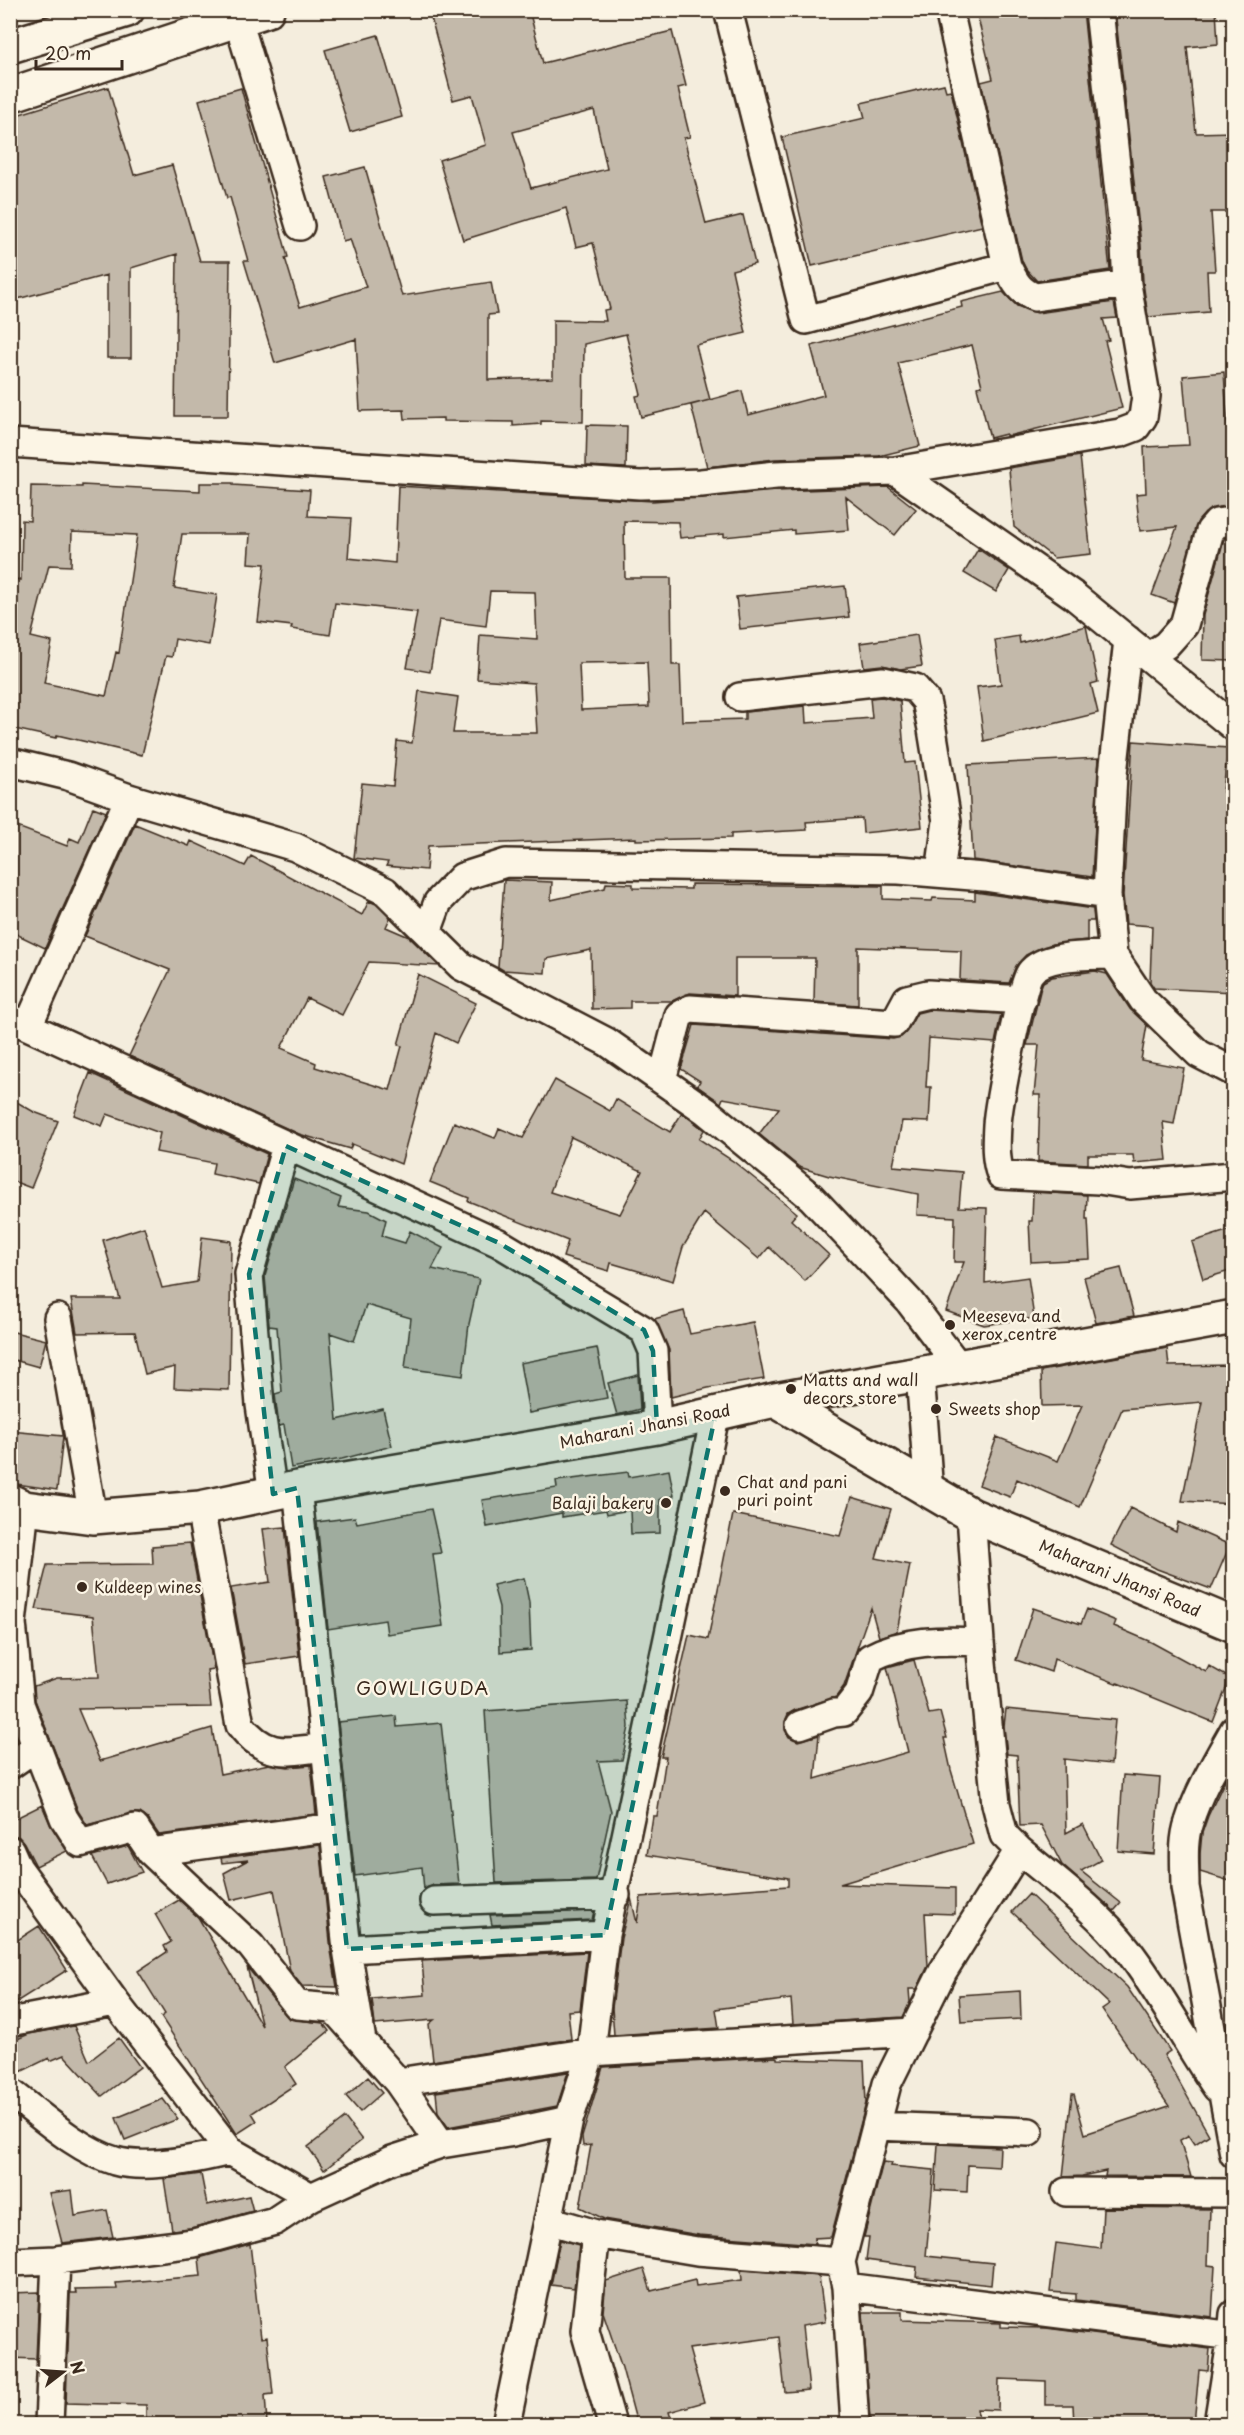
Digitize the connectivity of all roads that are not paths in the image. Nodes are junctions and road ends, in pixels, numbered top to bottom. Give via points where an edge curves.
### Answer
1 (728, 10) edge
2 (949, 10) edge
3 (1099, 10) edge
4 (107, 14) edge
5 (252, 15) edge
6 (10, 46) edge
7 (10, 95) edge
8 (300, 226) dead end
9 (1007, 266) junction
10 (1127, 284) junction
11 (10, 443) edge
12 (895, 471) junction
13 (1233, 521) edge
14 (1128, 640) junction
15 (1149, 656) junction
16 (740, 697) dead end
17 (1233, 727) edge
18 (10, 762) edge
19 (129, 798) junction
20 (940, 873) junction
21 (1107, 895) junction
22 (427, 932) junction
23 (1113, 955) junction
24 (1022, 1000) junction
25 (19, 1022) edge
26 (1233, 1072) edge
27 (662, 1080) junction
28 (286, 1146) junction
29 (1233, 1176) edge
30 (1233, 1317) edge
31 (58, 1318) dead end
32 (959, 1366) junction
33 (920, 1374) junction
34 (775, 1400) junction
35 (716, 1412) junction
36 (657, 1427) junction
37 (285, 1491) junction
38 (929, 1492) junction
39 (18, 1505) edge
40 (200, 1508) junction
41 (970, 1515) junction
42 (93, 1517) junction
43 (1233, 1625) edge
44 (980, 1642) junction
45 (800, 1725) dead end
46 (1233, 1730) edge
47 (36, 1747) junction
48 (324, 1747) junction
49 (10, 1765) edge
50 (334, 1827) junction
51 (10, 1850) edge
52 (1019, 1850) junction
53 (151, 1852) junction
54 (616, 1894) junction
55 (434, 1901) dead end
56 (605, 1935) junction
57 (347, 1949) junction
58 (115, 2002) junction
59 (10, 2022) edge
60 (913, 2032) junction
61 (363, 2043) junction
62 (591, 2052) junction
63 (398, 2082) junction
64 (10, 2092) edge
65 (1223, 2096) junction
66 (569, 2120) junction
67 (876, 2126) junction
68 (1029, 2132) dead end
69 (441, 2144) junction
70 (230, 2151) junction
71 (1233, 2154) edge
72 (1066, 2192) dead end
73 (1233, 2193) edge
74 (311, 2197) junction
75 (548, 2220) junction
76 (596, 2234) junction
77 (56, 2260) junction
78 (10, 2262) edge
79 (844, 2275) junction
80 (1233, 2328) edge
81 (49, 2424) edge
82 (506, 2424) edge
83 (612, 2424) edge
84 (855, 2424) edge
85 (1218, 2424) edge

1 - 9 street via 807,320
2 - 9 street
3 - 10 street
4 - 6 main road
5 - 7 main road
5 - 8 street
9 - 10 street via 1025,294 1035,297
10 - 12 street via 1146,396 1143,417 1136,427 1120,433
11 - 12 street via 640,485
12 - 14 street via 1073,595
13 - 15 street via 1217,523 1210,531 1184,625 1166,645
14 - 15 street
14 - 21 street via 1113,774
15 - 17 street
16 - 20 street via 883,681 915,688 926,701 947,821
18 - 19 street via 68,776
19 - 22 street via 295,847 385,891
19 - 25 street
20 - 21 street
20 - 22 street via 506,863 462,878 438,902
21 - 23 street
22 - 27 street via 461,966 607,1042
23 - 24 street via 1062,957 1044,962 1030,972
23 - 26 street via 1143,1000 1199,1054
24 - 27 street via 916,995 907,999 894,1023 690,1009 679,1015
24 - 29 street via 997,1124 997,1165 1001,1175 1130,1185
25 - 28 street
27 - 32 street via 811,1197 909,1300
28 - 36 street via 499,1243 644,1330 653,1351
28 - 37 street via 249,1274 260,1405
30 - 32 main road
31 - 42 street
32 - 33 main road
33 - 34 main road
33 - 38 street
34 - 35 main road, Maharani Jhansi Road
34 - 38 main road, Maharani Jhansi Road
35 - 36 main road, Maharani Jhansi Road
35 - 54 street
36 - 37 main road, Maharani Jhansi Road
37 - 40 main road, Maharani Jhansi Road
37 - 48 street
38 - 41 main road, Maharani Jhansi Road
39 - 42 main road, Maharani Jhansi Road
39 - 47 street via 12,1623 20,1704
40 - 42 main road, Maharani Jhansi Road
40 - 48 street via 240,1725 252,1741 267,1749
41 - 43 main road, Maharani Jhansi Road
41 - 44 street
44 - 45 street via 943,1640 889,1647 870,1658 859,1693 844,1712
44 - 52 street via 996,1804 1004,1835
46 - 65 street via 1188,1823 1184,1852 1185,1887
47 - 49 street
47 - 53 street via 64,1818 80,1843 135,1828
48 - 50 street
50 - 53 street
50 - 57 street
51 - 58 street via 18,1869
52 - 60 street via 943,1971
52 - 65 street via 1086,1906 1125,1947 1151,1981
53 - 61 street via 250,1946 297,2005 333,2008
54 - 55 street
54 - 56 street
56 - 57 street
56 - 62 street
57 - 61 street
58 - 59 street
58 - 70 street
60 - 62 street
60 - 67 street via 887,2084
61 - 63 street
62 - 63 street
62 - 66 street
63 - 69 street
64 - 70 street via 84,2147 116,2161 172,2162
65 - 71 street
66 - 69 street
66 - 75 street
67 - 68 street
67 - 79 street
69 - 74 street via 392,2160
70 - 74 street
72 - 73 street
74 - 77 street via 275,2221 194,2243
75 - 76 street
75 - 82 street
76 - 79 street
76 - 83 street via 585,2331
77 - 78 street
77 - 81 street
79 - 80 street
79 - 84 street
80 - 85 street

